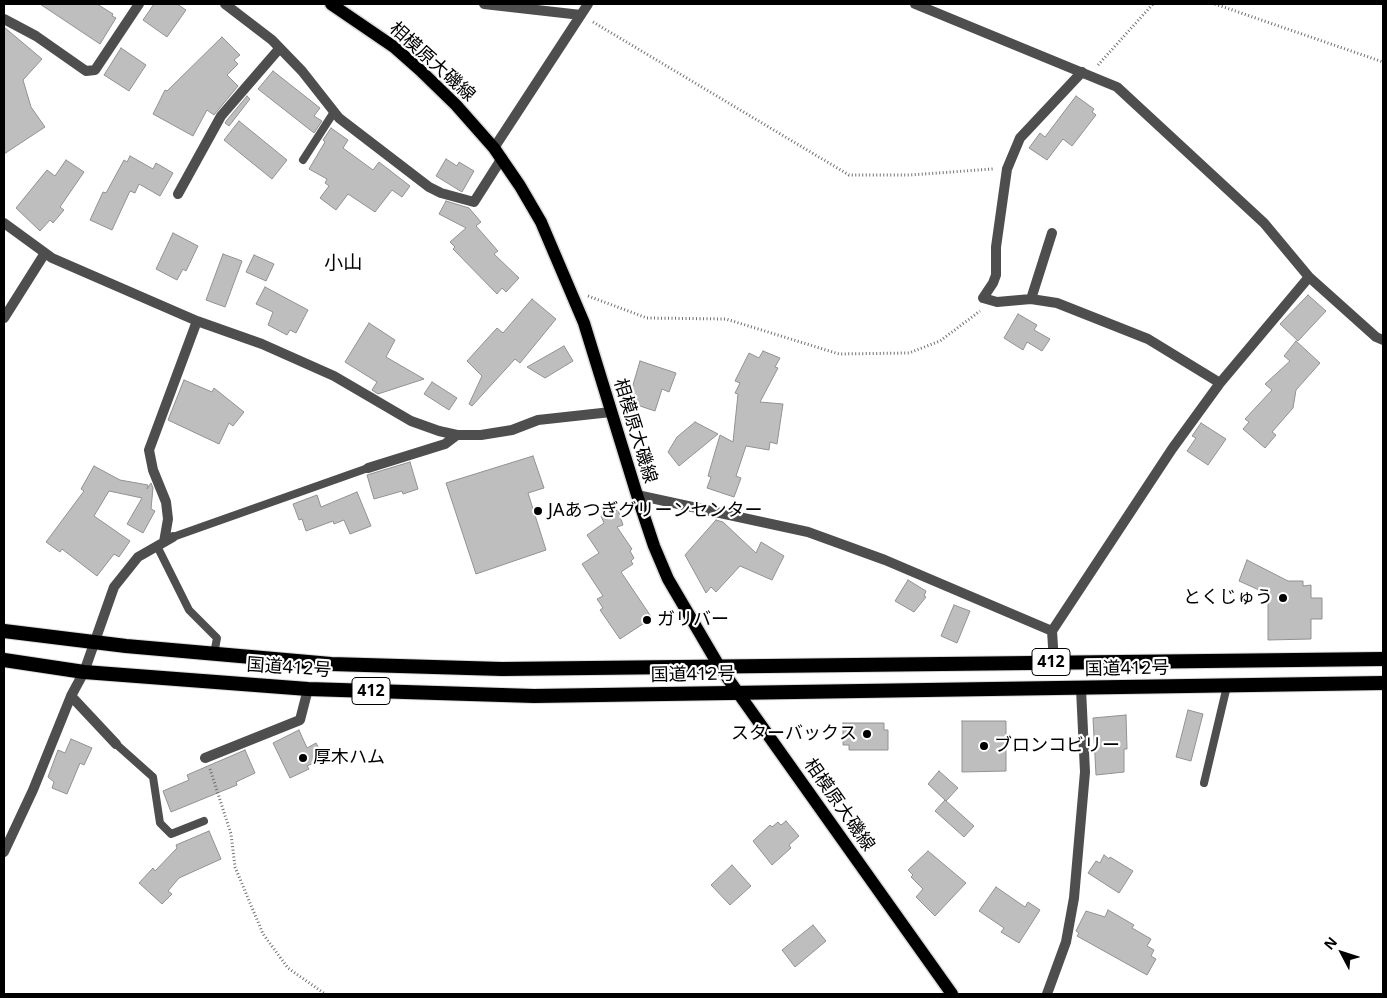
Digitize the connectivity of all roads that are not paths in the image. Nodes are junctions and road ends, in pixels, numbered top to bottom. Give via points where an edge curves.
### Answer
1 (139, 4) edge
2 (225, 4) edge
3 (331, 4) edge
4 (484, 4) edge
5 (588, 4) edge
6 (915, 4) edge
7 (238, 8) edge
8 (582, 15) junction
9 (4, 19) edge
10 (279, 49) junction
11 (1086, 74) junction
12 (334, 112) junction
13 (498, 153) junction
14 (303, 160) dead end
15 (178, 194) dead end
16 (4, 223) edge
17 (1052, 233) dead end
18 (45, 253) junction
19 (1309, 277) junction
20 (4, 297) edge
21 (1031, 299) junction
22 (14, 302) junction
23 (4, 318) edge
24 (197, 321) junction
25 (1383, 340) edge
26 (1220, 382) junction
27 (611, 412) junction
28 (457, 435) junction
29 (368, 468) joint
30 (637, 495) junction
31 (165, 542) junction
32 (4, 632) edge
33 (1052, 632) junction
34 (96, 643) junction
35 (214, 654) junction
36 (1383, 659) edge
37 (4, 660) edge
38 (1054, 662) junction
39 (719, 666) junction
40 (84, 672) junction
41 (1383, 682) edge
42 (1226, 686) junction
43 (1081, 689) junction
44 (308, 690) junction
45 (740, 694) junction
46 (71, 696) junction
47 (116, 744) joint
48 (205, 758) road end
49 (1204, 784) dead end
50 (204, 821) dead end
51 (4, 852) edge
52 (952, 994) edge
53 (1047, 994) edge

1 - 9 street via 95,70 86,71 36,36
2 - 7 street
3 - 13 main road, 相模原大磯線 via 394,47 420,70
4 - 8 street
5 - 8 street
6 - 11 street
7 - 10 street
8 - 13 street
10 - 12 street
10 - 15 street via 221,116
11 - 19 street via 1118,87 1264,223
11 - 21 street via 1020,138 1006,169 996,247 996,275 983,298 997,302
12 - 13 street via 358,135 429,187 474,202
12 - 14 lane
13 - 27 main road, 相模原大磯線 via 541,222 573,294
16 - 18 street
17 - 21 street
18 - 22 street
18 - 24 street
19 - 25 street via 1376,338
19 - 26 street
20 - 22 street
21 - 26 street via 1057,303 1148,339
22 - 23 street
24 - 28 street via 262,344 334,376 411,421
24 - 31 street via 149,450 166,502
26 - 33 street
27 - 28 street via 538,420 512,430 481,435
27 - 30 main road, 相模原大磯線
28 - 29 street via 445,444
29 - 31 lane
30 - 33 street via 808,532 886,560
30 - 39 main road, 相模原大磯線 via 668,579
31 - 34 street via 138,556 114,587
31 - 35 lane via 189,610 217,638
32 - 34 highway, 国道412号 / 412
33 - 38 street
34 - 35 highway, 国道412号 / 412
34 - 40 street
35 - 39 highway, 国道412号 / 412 via 331,664 502,669
36 - 38 highway, 国道412号 / 412
37 - 40 highway, 国道412号 / 412
38 - 39 highway, 国道412号 / 412
39 - 45 main road, 相模原大磯線
40 - 44 highway, 国道412号 / 412
40 - 46 street
41 - 42 highway, 国道412号 / 412
42 - 43 highway, 国道412号 / 412
42 - 49 lane
43 - 45 highway, 国道412号 / 412 via 815,690
43 - 53 street via 1085,772 1074,898 1066,942
44 - 45 highway, 国道412号 / 412 via 534,696
44 - 48 street via 300,720
45 - 52 main road, 相模原大磯線
46 - 47 street
46 - 51 street
47 - 50 lane via 153,777 160,823 171,834

